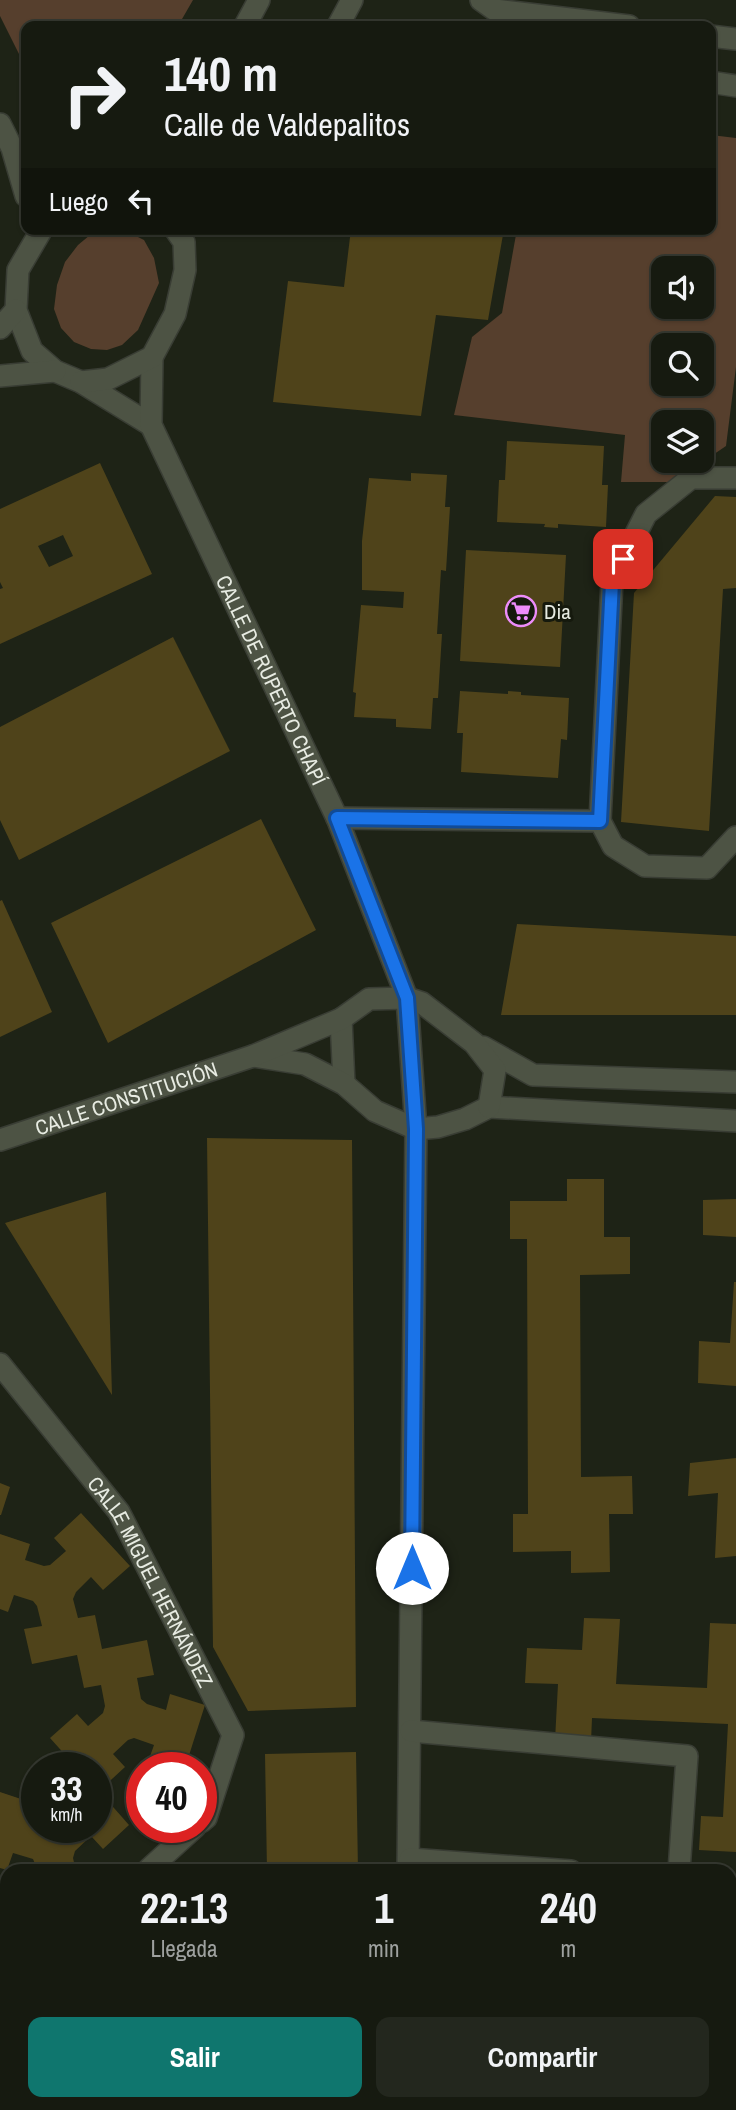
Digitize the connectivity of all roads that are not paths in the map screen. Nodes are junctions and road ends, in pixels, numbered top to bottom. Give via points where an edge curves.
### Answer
1 (259, 0) edge
2 (352, 0) edge
3 (481, 0) edge
4 (247, 21) edge
5 (341, 21) edge
6 (587, 21) edge
7 (716, 37) edge
8 (736, 39) edge
9 (716, 83) edge
10 (736, 86) edge
11 (0, 124) edge
12 (19, 152) edge
13 (37, 235) edge
14 (184, 235) edge
15 (16, 310) junction
16 (0, 328) edge
17 (152, 357) junction
18 (55, 371) junction
19 (0, 376) edge
20 (81, 382) junction
21 (151, 425) junction
22 (736, 478) edge
23 (337, 818) junction
24 (600, 821) junction
25 (736, 836) edge
26 (407, 998) junction
27 (341, 1019) junction
28 (474, 1043) junction
29 (253, 1056) junction
30 (736, 1082) edge
31 (344, 1084) junction
32 (489, 1107) junction
33 (736, 1121) edge
34 (416, 1129) junction
35 (0, 1140) edge
36 (0, 1364) edge
37 (411, 1731) junction
38 (217, 1784) edge
39 (177, 1843) edge
40 (154, 1864) edge
41 (410, 1864) edge
42 (679, 1864) edge

1 - 4 street
2 - 5 street
3 - 6 street via 495,10
7 - 8 street
9 - 10 street
11 - 12 street
13 - 15 street via 18,270
14 - 17 street via 185,270 175,314
15 - 16 street
15 - 18 street via 32,351
17 - 20 street via 108,379
17 - 21 street, CALLE DE RUPERTO CHAPÍ
18 - 19 street
18 - 20 street
20 - 21 street
21 - 23 street, CALLE DE RUPERTO CHAPÍ
22 - 24 street via 691,478 646,514 612,582
23 - 24 street
23 - 26 street, CALLE DE RUPERTO CHAPÍ
24 - 25 street via 613,846 645,866 707,868
26 - 27 street, CALLE CONSTITUCIÓN via 369,999
26 - 28 street via 422,1003
26 - 34 street, CALLE DE RUPERTO CHAPÍ
27 - 29 street, CALLE CONSTITUCIÓN
27 - 31 street
28 - 30 street via 533,1075
28 - 32 street via 495,1070
29 - 31 street, CALLE CONSTITUCIÓN via 305,1064
29 - 35 street, CALLE CONSTITUCIÓN
31 - 34 street, CALLE CONSTITUCIÓN via 375,1111
32 - 33 street
32 - 34 street via 465,1119
34 - 37 street, CALLE DE RUPERTO CHAPÍ
36 - 38 street, CALLE MIGUEL HERNÁNDEZ via 119,1512 233,1735
37 - 41 street, CALLE DE RUPERTO CHAPÍ
37 - 42 street via 687,1756
39 - 40 street

